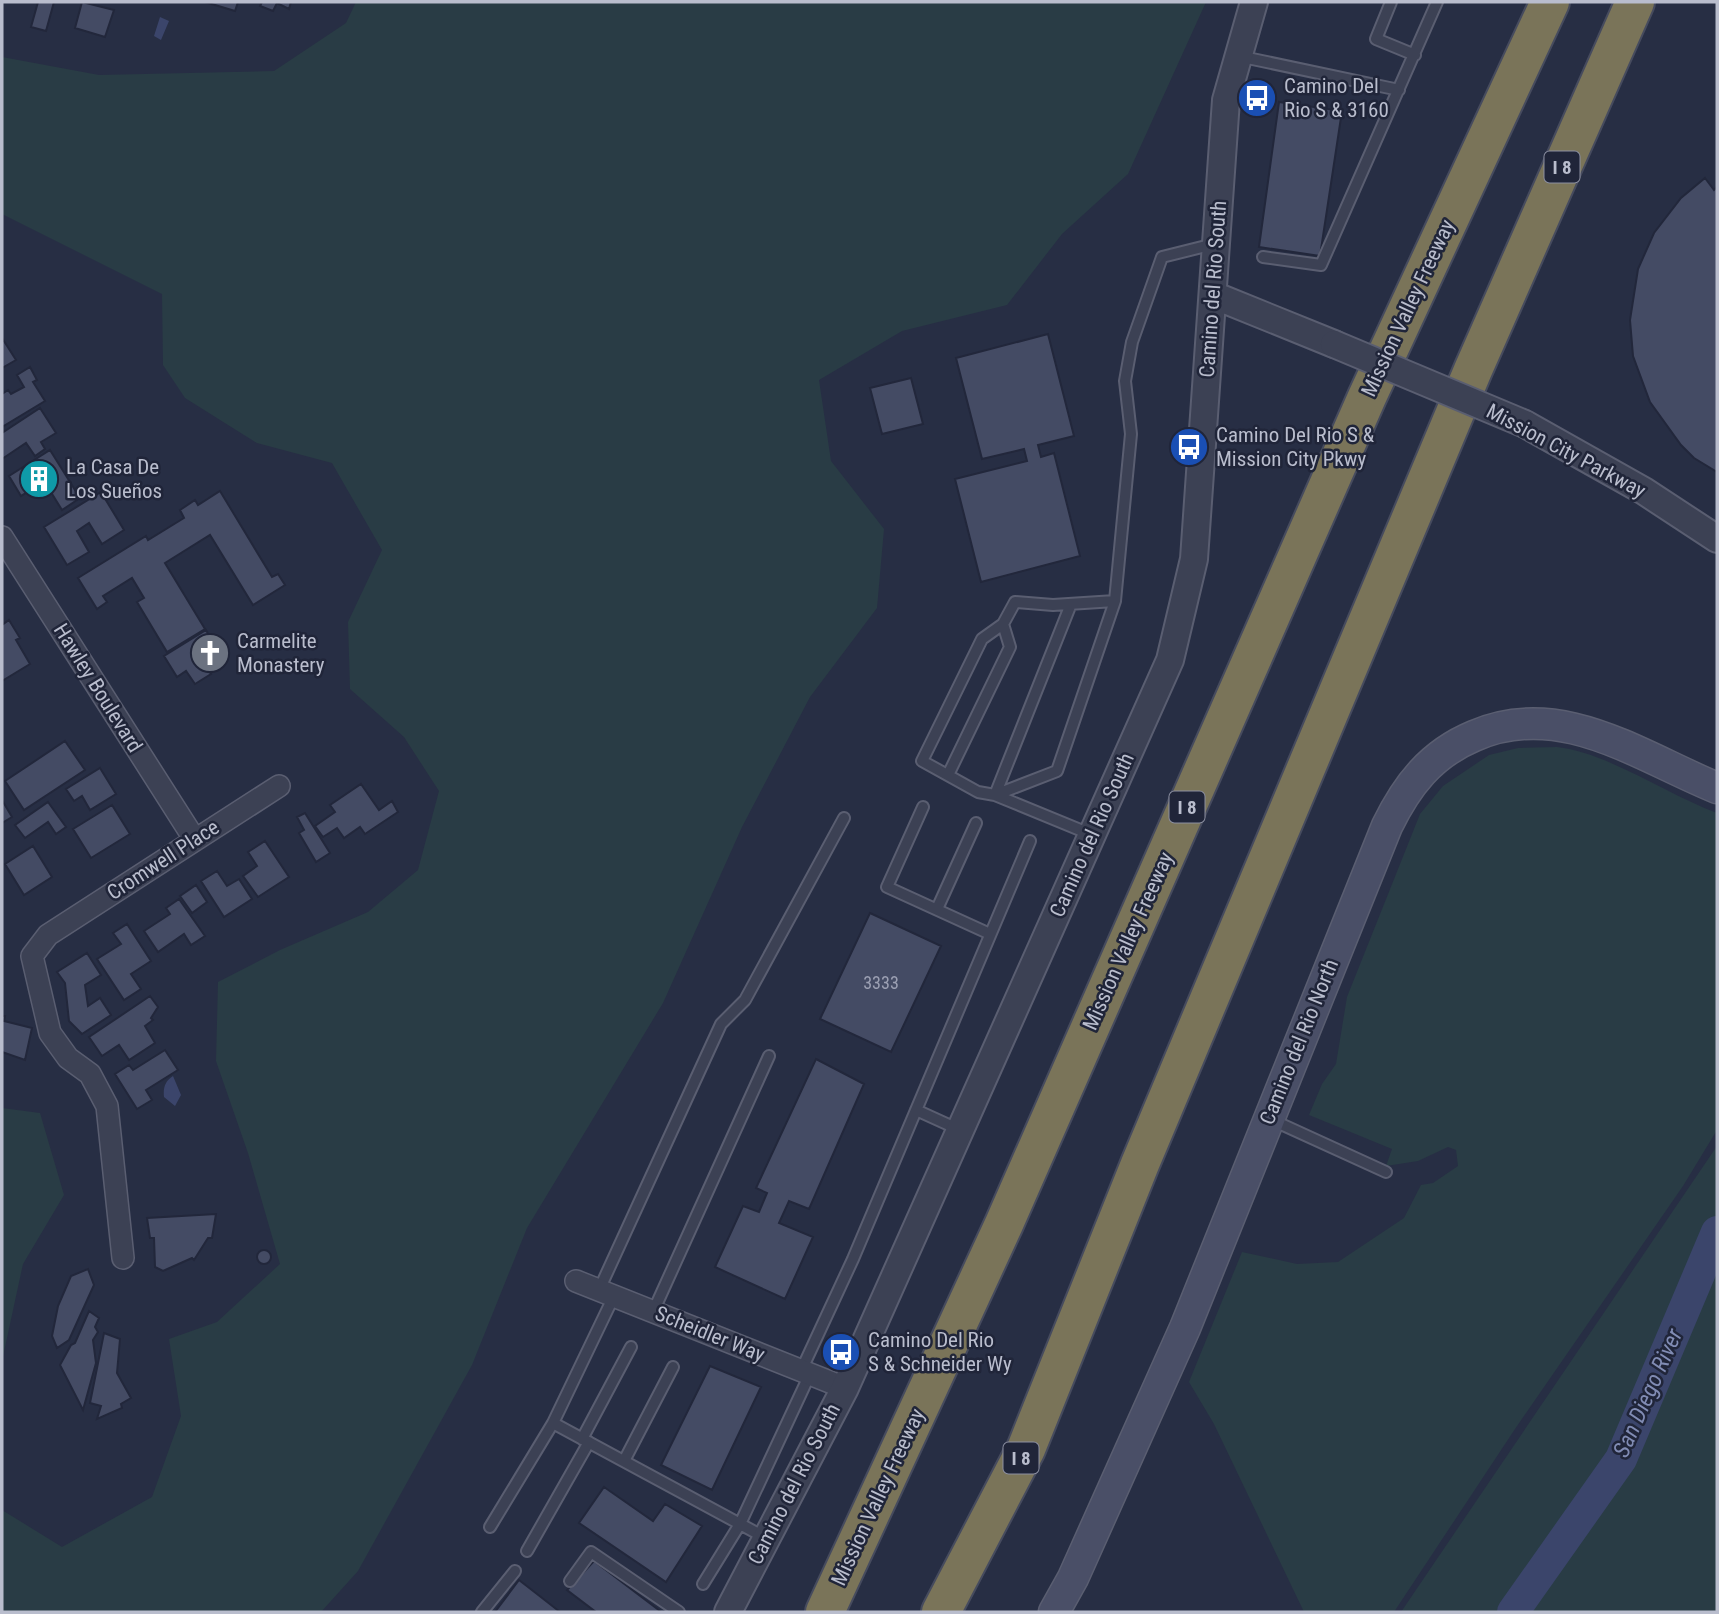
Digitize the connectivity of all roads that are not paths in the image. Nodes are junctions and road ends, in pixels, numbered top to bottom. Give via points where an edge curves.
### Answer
1 (1254, 2) edge
2 (1391, 2) edge
3 (1437, 2) edge
4 (1550, 2) edge
5 (1635, 2) edge
6 (1415, 55) junction
7 (1238, 56) junction
8 (1399, 90) junction
9 (1217, 243) junction
10 (1263, 257) dead end
11 (1213, 295) junction
12 (2, 537) edge
13 (1717, 539) edge
14 (1115, 601) junction
15 (1071, 604) junction
16 (1003, 624) junction
17 (948, 775) junction
18 (279, 786) dead end
19 (1717, 788) edge
20 (995, 795) junction
21 (923, 807) dead end
22 (844, 818) dead end
23 (976, 824) dead end
24 (1092, 835) junction
25 (194, 839) junction
26 (1030, 841) dead end
27 (937, 909) junction
28 (990, 934) junction
29 (769, 1056) dead end
30 (916, 1110) junction
31 (1268, 1118) junction
32 (960, 1130) junction
33 (1386, 1172) dead end
34 (123, 1258) dead end
35 (576, 1281) dead end
36 (607, 1293) junction
37 (653, 1312) junction
38 (631, 1347) dead end
39 (673, 1367) dead end
40 (806, 1372) junction
41 (845, 1388) junction
42 (553, 1423) junction
43 (586, 1440) junction
44 (624, 1461) junction
45 (740, 1524) junction
46 (490, 1527) dead end
47 (766, 1538) junction
48 (527, 1551) dead end
49 (514, 1571) dead end
50 (570, 1581) dead end
51 (703, 1584) dead end
52 (1058, 1611) edge
53 (482, 1612) edge
54 (679, 1612) edge
55 (728, 1612) edge
56 (825, 1612) edge
57 (941, 1612) edge

1 - 7 street, Camino del Rio South
2 - 6 lane via 1376,39
3 - 6 lane
4 - 56 highway, Mission Valley Freeway / I 8 via 1367,397 1004,1224
5 - 57 highway, I 8 via 1463,396 1140,1164 1026,1448
6 - 8 lane
7 - 8 lane
7 - 9 street, Camino del Rio South via 1226,100
8 - 10 lane via 1321,265
9 - 11 street, Camino del Rio South
9 - 14 lane via 1162,257 1132,342 1125,381 1131,434
11 - 13 street, Mission City Parkway, bridge via 1525,424 1644,491
11 - 24 street, Camino del Rio South via 1195,559 1170,660
12 - 25 street, Hawley Boulevard
14 - 15 lane
14 - 20 lane via 1057,771
15 - 16 lane via 1015,603
15 - 20 lane
16 - 17 lane via 1010,646
16 - 17 lane via 982,639 922,761
17 - 20 lane via 978,792
18 - 25 street, Cromwell Place
19 - 31 main road, Camino del Rio North via 1600,736 1561,724 1503,726 1442,753 1412,782 1387,826
20 - 24 lane
21 - 27 lane via 887,887
22 - 36 lane via 745,1000 721,1024
23 - 27 lane
24 - 32 street, Camino del Rio South
25 - 34 street, Cromwell Place via 48,935 32,956 50,1033 68,1058 90,1074 107,1106
26 - 28 lane
27 - 28 lane
28 - 30 lane
29 - 37 lane
30 - 32 lane
30 - 40 lane
31 - 33 lane
31 - 52 main road, Camino del Rio North via 1185,1328
32 - 41 street, Camino del Rio South
35 - 36 street, Scheidler Way
36 - 37 street, Scheidler Way
36 - 42 lane
37 - 40 street, Scheidler Way
38 - 43 lane
39 - 44 lane
40 - 41 street, Scheidler Way
40 - 45 lane
41 - 47 street, Camino del Rio South
42 - 43 lane
42 - 46 lane
43 - 44 lane
43 - 48 lane
44 - 45 lane
45 - 47 lane
45 - 51 lane
47 - 55 street, Camino del Rio South
49 - 53 lane
50 - 54 lane via 592,1552

